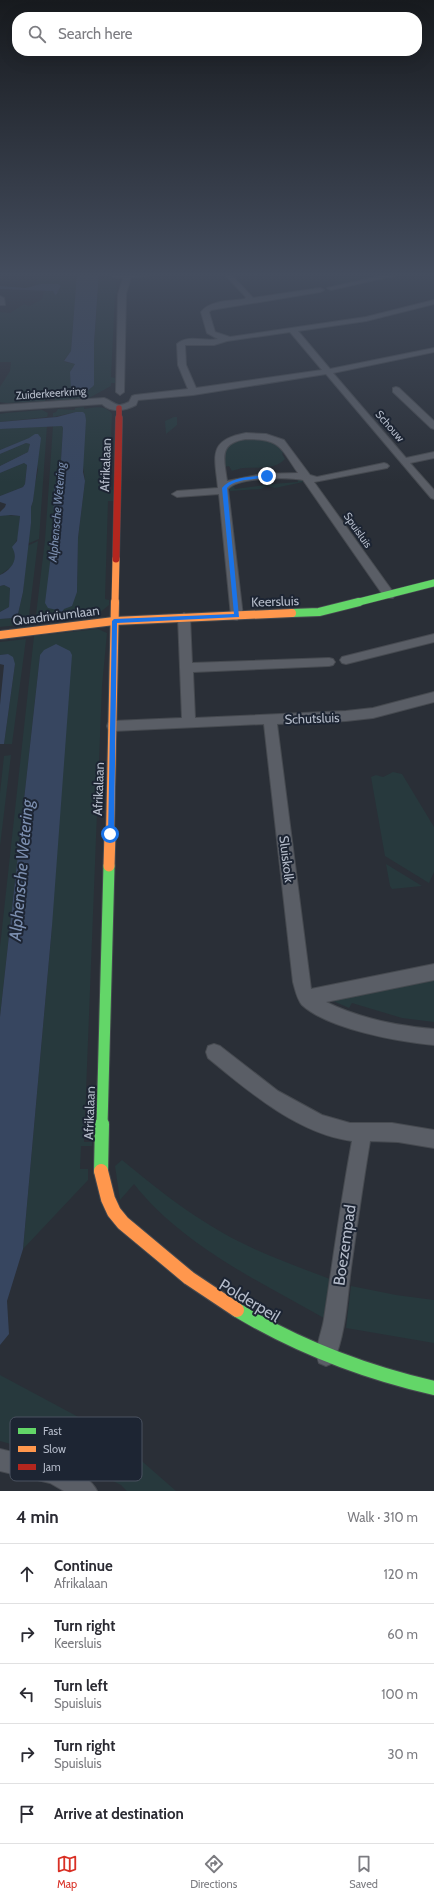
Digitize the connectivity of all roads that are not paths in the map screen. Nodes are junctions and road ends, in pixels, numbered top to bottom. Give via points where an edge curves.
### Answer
1 (121, 343) edge
2 (185, 343) edge
3 (303, 343) edge
4 (434, 350) edge
5 (327, 372) junction
6 (396, 390) dead end
7 (120, 392) junction
8 (193, 392) junction
9 (135, 398) junction
10 (104, 400) junction
11 (0, 408) edge
12 (120, 408) junction
13 (434, 426) edge
14 (434, 455) edge
15 (404, 461) junction
16 (384, 466) dead end
17 (307, 479) junction
18 (224, 488) junction
19 (177, 494) dead end
20 (434, 496) edge
21 (434, 583) edge
22 (389, 595) junction
23 (237, 616) junction
24 (184, 617) junction
25 (114, 621) junction
26 (0, 635) edge
27 (434, 638) edge
28 (346, 660) dead end
29 (330, 662) dead end
30 (187, 668) junction
31 (434, 697) edge
32 (270, 720) junction
33 (189, 723) junction
34 (113, 726) junction
35 (434, 972) edge
36 (307, 998) junction
37 (434, 1037) edge
38 (214, 1052) dead end
39 (362, 1134) junction
40 (434, 1138) edge
41 (101, 1171) joint
42 (326, 1356) junction
43 (434, 1388) edge
44 (0, 1460) edge
45 (10, 1462) edge
46 (68, 1481) edge
47 (86, 1491) edge

1 - 7 street
2 - 8 street via 181,344 182,365
3 - 5 street, Schouw
4 - 5 street
5 - 8 street
5 - 15 street, Schouw
6 - 13 street
7 - 9 street via 130,393
7 - 10 street via 109,394
8 - 9 street
9 - 12 street via 133,403
10 - 11 street, Zuiderkeerkring
10 - 12 street via 111,406
12 - 25 street, Afrikalaan
14 - 15 street
15 - 20 street, Schouw
16 - 17 street via 317,480
17 - 18 street via 300,476 267,476 236,481
17 - 18 street, Spuisluis via 281,442 265,435 247,436 230,440 220,450
17 - 22 street, Spuisluis
18 - 19 street via 215,492
18 - 23 street, Spuisluis
21 - 22 street, Keersluis
22 - 23 street, Keersluis via 319,612
23 - 24 street, Keersluis
24 - 25 street, Keersluis
24 - 30 street
25 - 26 street, Quadriviumlaan
25 - 34 street, Afrikalaan
27 - 28 street
29 - 30 street
30 - 33 street
31 - 32 street, Schutsluis via 359,715
32 - 33 street, Schutsluis
32 - 36 street, Sluiskolk via 302,982
33 - 34 street, Schutsluis
34 - 41 street, Afrikalaan
35 - 36 street
36 - 37 street via 320,1007 381,1029
38 - 39 street via 271,1098 338,1130
39 - 40 street via 386,1132
39 - 42 street, Boezempad via 334,1322
41 - 42 street, Polderpeil via 105,1192 115,1215 188,1278 258,1324
42 - 43 street, Polderpeil via 407,1383
44 - 45 street
46 - 47 street

